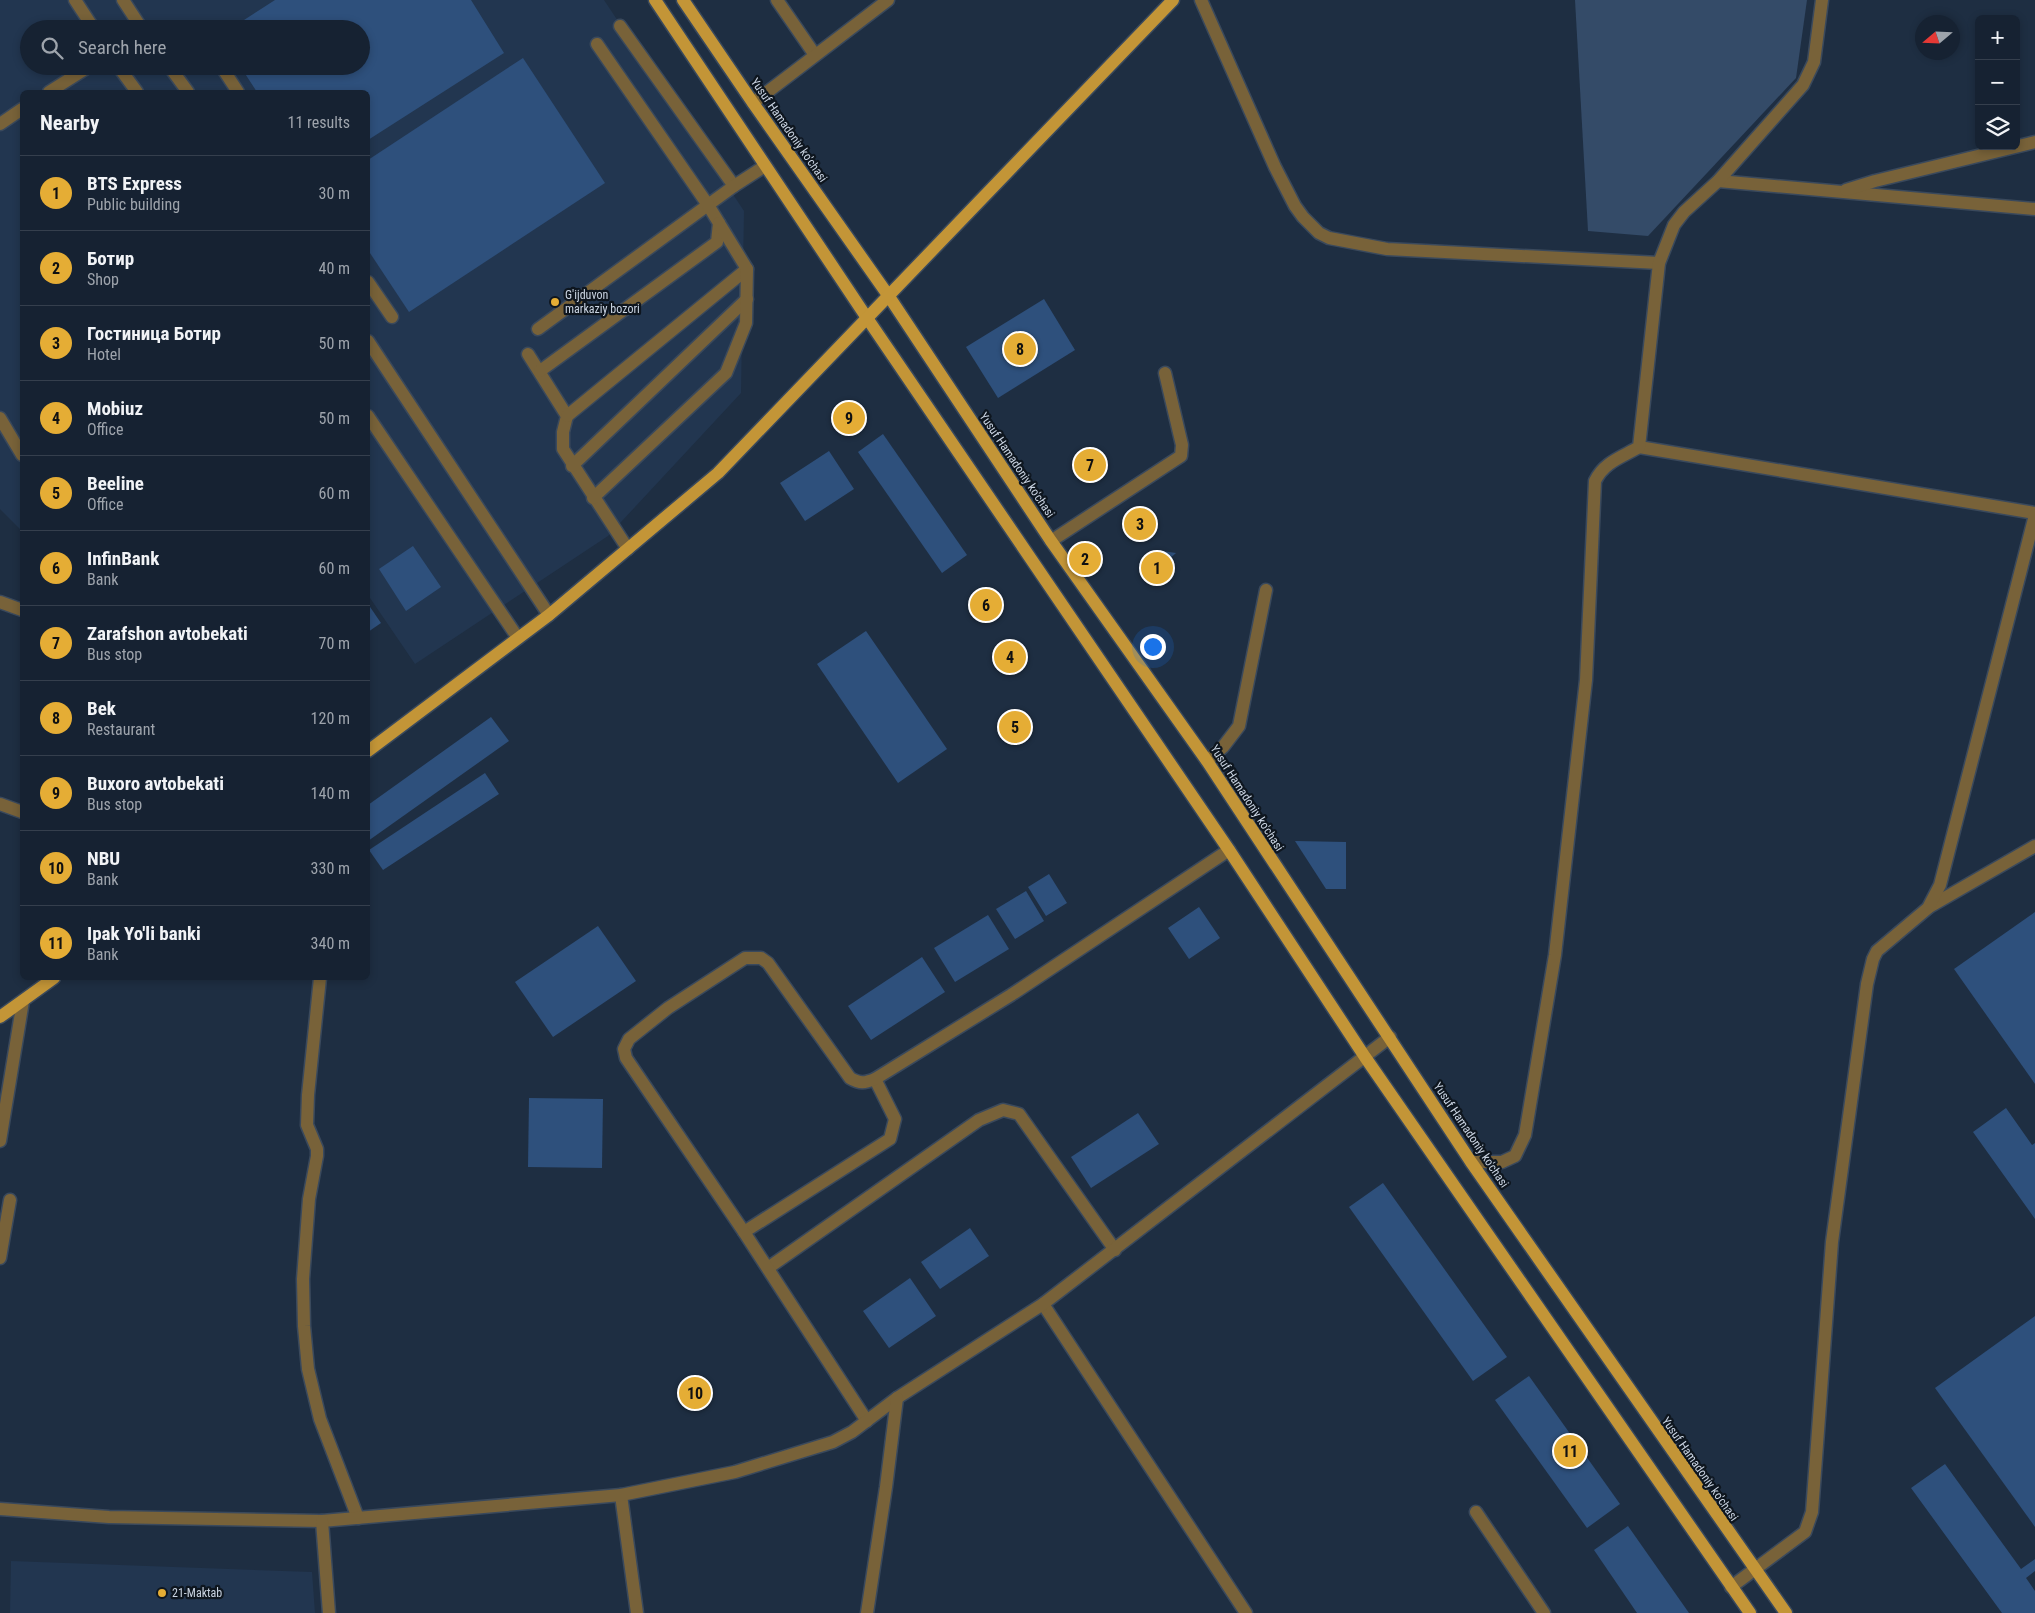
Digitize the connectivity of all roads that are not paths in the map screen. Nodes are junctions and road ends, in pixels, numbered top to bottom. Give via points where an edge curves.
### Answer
1 (75, 0) edge
2 (654, 0) edge
3 (683, 0) edge
4 (777, 0) edge
5 (888, 0) edge
6 (1174, 0) edge
7 (1201, 0) edge
8 (1822, 0) edge
9 (126, 1) edge
10 (88, 20) edge
11 (137, 20) edge
12 (620, 26) dead end
13 (597, 44) dead end
14 (815, 55) junction
15 (76, 75) edge
16 (125, 75) edge
17 (176, 75) edge
18 (227, 75) edge
19 (52, 90) edge
20 (136, 90) edge
21 (187, 90) edge
22 (237, 90) edge
23 (753, 103) junction
24 (20, 111) edge
25 (0, 124) edge
26 (2035, 142) edge
27 (765, 166) junction
28 (1718, 181) junction
29 (734, 186) junction
30 (1840, 192) junction
31 (708, 205) junction
32 (2035, 209) edge
33 (719, 223) junction
34 (1659, 263) junction
35 (747, 269) junction
36 (370, 285) edge
37 (888, 295) junction
38 (746, 299) junction
39 (392, 317) dead end
40 (867, 318) junction
41 (538, 329) dead end
42 (370, 348) edge
43 (528, 354) dead end
44 (540, 371) junction
45 (1165, 373) dead end
46 (567, 416) junction
47 (0, 418) edge
48 (370, 419) edge
49 (1639, 447) junction
50 (20, 451) edge
51 (572, 466) junction
52 (593, 498) junction
53 (2035, 514) edge
54 (1051, 541) junction
55 (628, 549) junction
56 (1266, 590) dead end
57 (0, 602) edge
58 (20, 609) edge
59 (549, 615) junction
60 (518, 638) junction
61 (370, 749) edge
62 (1207, 761) junction
63 (0, 804) edge
64 (20, 811) edge
65 (2035, 846) edge
66 (1229, 850) junction
67 (1928, 908) junction
68 (51, 980) edge
69 (320, 980) edge
70 (23, 1001) junction
71 (0, 1017) edge
72 (1390, 1037) junction
73 (1364, 1057) junction
74 (875, 1079) junction
75 (0, 1141) edge
76 (1471, 1162) junction
77 (10, 1200) dead end
78 (744, 1232) junction
79 (1115, 1250) junction
80 (0, 1258) edge
81 (768, 1268) junction
82 (1043, 1304) junction
83 (897, 1398) junction
84 (867, 1421) junction
85 (621, 1495) junction
86 (0, 1509) edge
87 (1476, 1512) dead end
88 (358, 1518) junction
89 (322, 1521) junction
90 (1753, 1569) junction
91 (1731, 1587) junction
92 (329, 1613) edge
93 (637, 1613) edge
94 (867, 1613) edge
95 (1246, 1613) edge
96 (1544, 1613) edge
97 (1750, 1613) edge
98 (1786, 1613) edge

1 - 10 street
2 - 27 main road
3 - 23 main road, Yusuf Hamadoniy ko'chasi
4 - 14 street
5 - 14 street
6 - 37 main road
7 - 34 street via 1291,198 1302,217 1318,233 1387,249
8 - 28 street via 1816,53 1808,78
9 - 11 street
12 - 29 street
13 - 31 street
14 - 23 street
15 - 19 street
16 - 20 street
17 - 21 street
18 - 22 street
23 - 37 main road, Yusuf Hamadoniy ko'chasi
24 - 25 street
26 - 30 street
27 - 29 street
27 - 40 main road
28 - 30 street
28 - 34 street via 1684,212 1674,226
29 - 31 street
30 - 32 street
31 - 33 street
31 - 41 street
33 - 35 street
33 - 44 street via 717,242
34 - 49 street
35 - 38 street
35 - 46 street
36 - 39 street
37 - 40 main road
37 - 54 main road, Yusuf Hamadoniy ko'chasi
38 - 51 street
38 - 52 street via 746,322 726,373
40 - 55 main road via 718,473
40 - 66 main road
42 - 59 street
43 - 44 street
44 - 46 street
45 - 54 street via 1182,445 1181,456
46 - 51 street via 563,449
47 - 50 street
48 - 60 street
49 - 53 street
49 - 76 street via 1606,465 1595,481 1586,680 1554,954 1525,1135 1515,1156 1502,1162
51 - 52 street
52 - 55 street
53 - 67 street via 1945,870
54 - 62 main road, Yusuf Hamadoniy ko'chasi
55 - 59 main road
56 - 62 street via 1239,726
57 - 58 street
59 - 60 main road
60 - 61 main road
62 - 72 main road, Yusuf Hamadoniy ko'chasi
63 - 64 street
65 - 67 street
66 - 73 main road
66 - 74 street via 1010,995
67 - 90 street via 1877,951 1867,984 1832,1242 1810,1522 1805,1532
68 - 70 main road
69 - 88 street via 308,1095 307,1125 317,1156 303,1279 304,1326 308,1369 320,1419
70 - 71 main road
70 - 75 street
72 - 73 street
72 - 76 main road, Yusuf Hamadoniy ko'chasi
73 - 79 street
73 - 91 main road
74 - 78 street via 894,1119 890,1139
74 - 78 street via 861,1083 850,1078 768,963 755,957 737,963 629,1038 624,1049 626,1058
76 - 90 main road, Yusuf Hamadoniy ko'chasi
77 - 80 street
78 - 81 street
79 - 81 street via 1019,1114 1003,1110 978,1120
79 - 82 street
81 - 84 street
82 - 83 street
82 - 95 street
83 - 84 street
83 - 94 street
84 - 85 street via 834,1442 735,1472
85 - 88 street
85 - 93 street
86 - 89 street via 109,1517
87 - 96 street
88 - 89 street
89 - 92 street
90 - 91 street
90 - 98 main road, Yusuf Hamadoniy ko'chasi
91 - 97 main road

